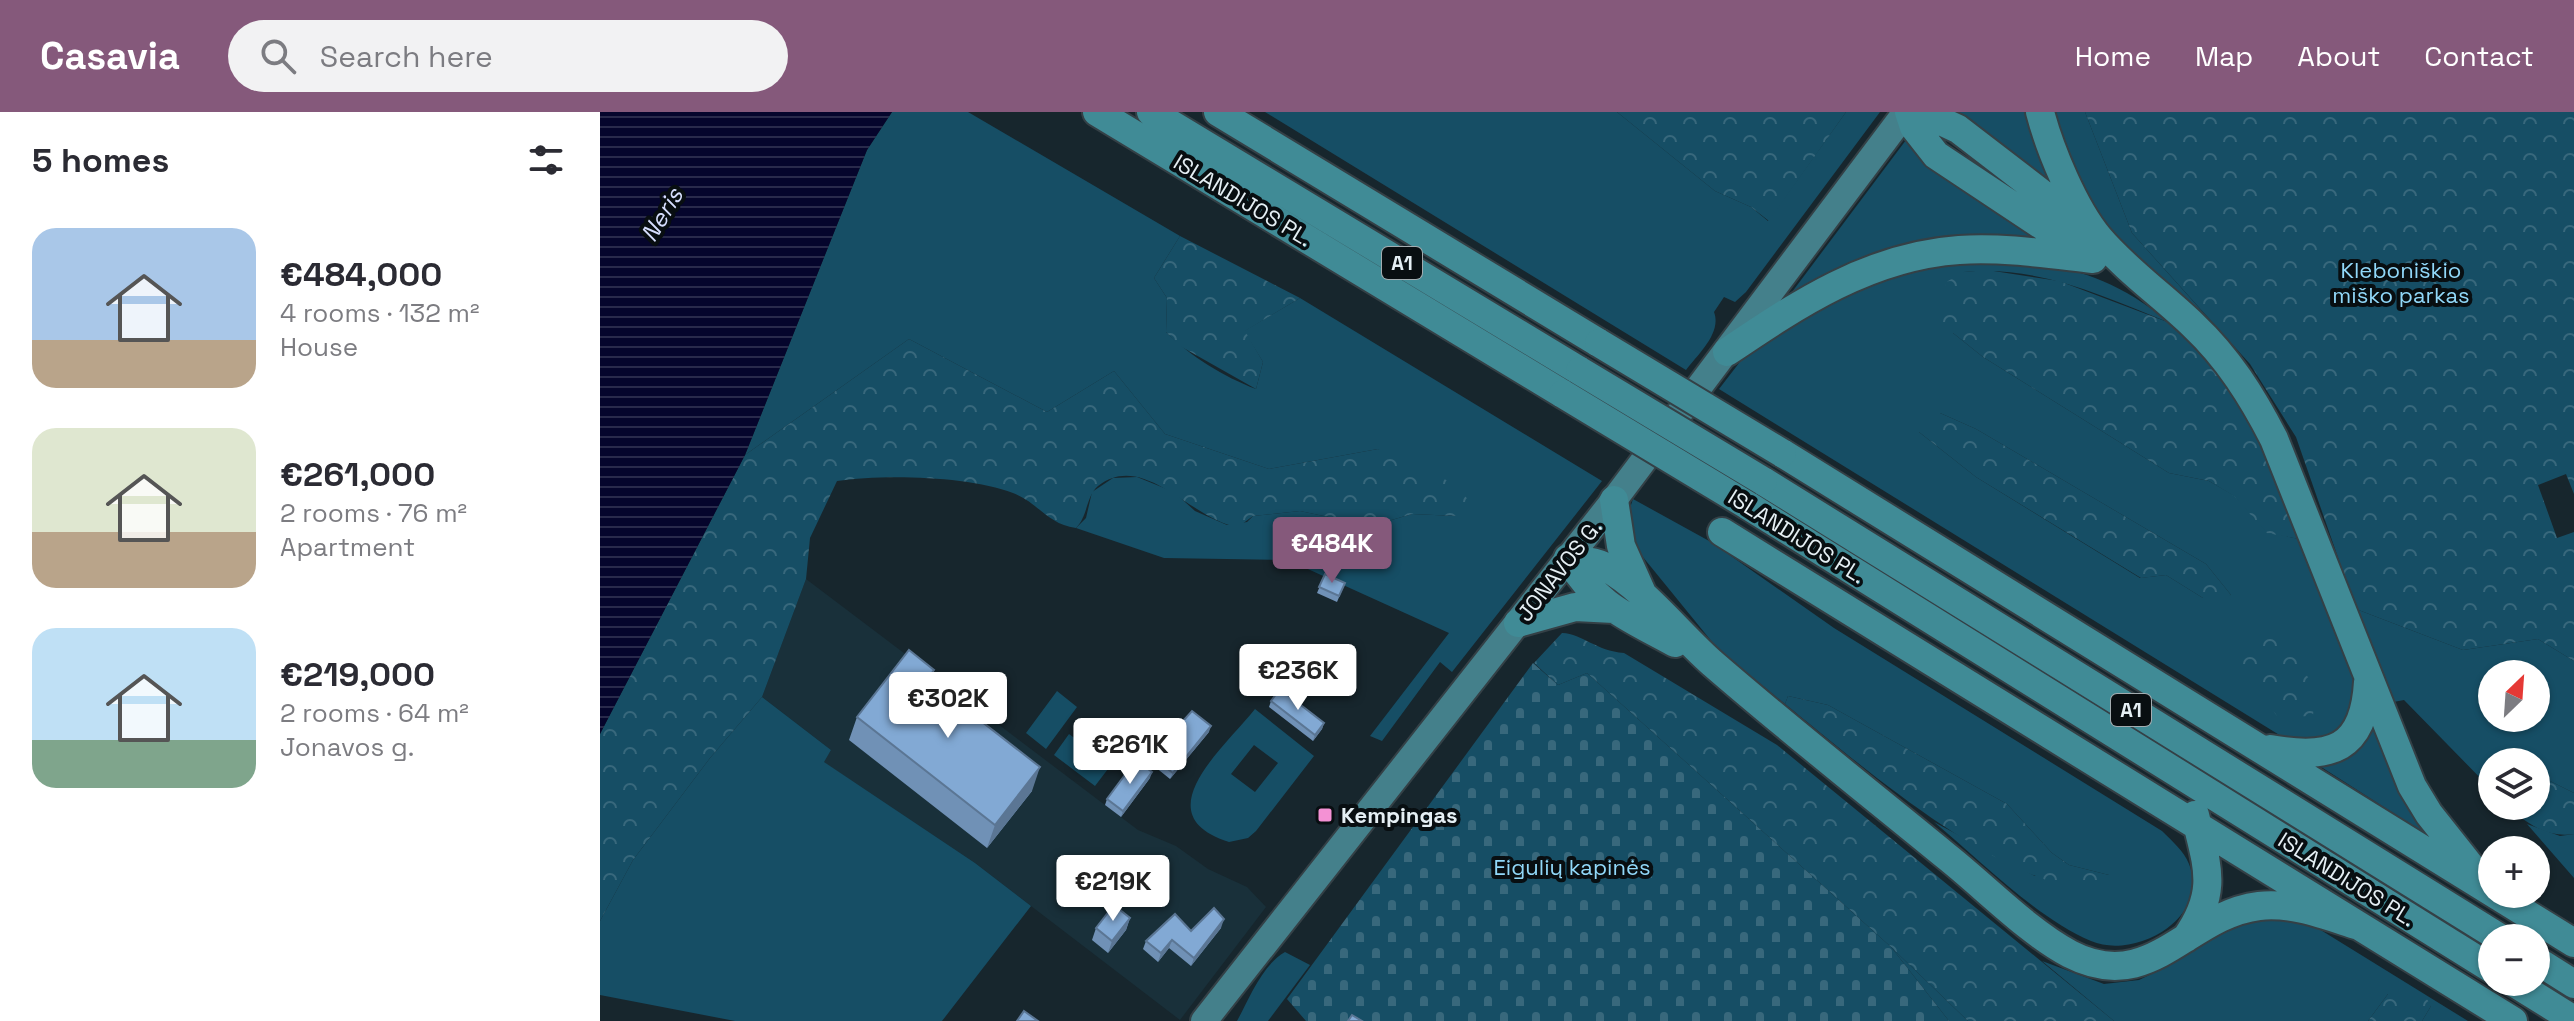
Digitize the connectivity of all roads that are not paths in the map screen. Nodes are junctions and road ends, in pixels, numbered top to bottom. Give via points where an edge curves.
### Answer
1 (1097, 112) edge
2 (1151, 112) edge
3 (1908, 112) edge
4 (1922, 112) edge
5 (2040, 112) edge
6 (1227, 118) edge
7 (2095, 248) junction
8 (1727, 352) junction
9 (1755, 493) junction
10 (1614, 500) junction
11 (1722, 532) dead end
12 (1568, 558) junction
13 (1643, 597) junction
14 (1614, 609) junction
15 (1518, 623) junction
16 (1711, 662) junction
17 (2368, 681) junction
18 (2254, 746) junction
19 (2186, 779) junction
20 (2152, 798) junction
21 (2197, 826) junction
22 (2206, 862) junction
23 (2478, 876) edge
24 (2478, 884) edge
25 (2517, 908) edge
26 (2478, 925) edge
27 (2359, 926) junction
28 (2186, 938) junction
29 (2574, 943) edge
30 (2478, 960) edge
31 (2550, 969) edge
32 (2574, 984) edge
33 (2535, 996) edge
34 (2574, 1020) edge
35 (1204, 1021) edge
36 (2513, 1021) edge

1 - 9 highway, ISLANDIJOS PL. / A1, bridge via 1563,394
2 - 9 highway, ISLANDIJOS PL. / A1, bridge via 1580,371
3 - 7 highway via 1936,155
3 - 8 main road, JONAVOS G.
4 - 7 highway via 1958,129
5 - 7 highway
6 - 18 highway, bridge
7 - 8 highway via 1957,250 1855,274 1804,300
7 - 17 highway via 2195,327 2241,379 2274,439
8 - 10 main road, JONAVOS G.
9 - 19 highway, ISLANDIJOS PL. / A1
9 - 26 highway, ISLANDIJOS PL. / A1
10 - 12 main road, JONAVOS G.
10 - 13 highway via 1621,546
11 - 20 highway
12 - 13 highway via 1602,565
12 - 14 highway via 1586,588
12 - 15 main road, JONAVOS G.
13 - 16 highway
14 - 15 highway via 1575,607
14 - 16 highway
15 - 35 main road, JONAVOS G.
16 - 28 highway via 2067,952 2099,966 2126,966 2153,959
17 - 18 highway via 2367,711 2360,726 2336,748 2304,755
17 - 23 highway via 2412,786
18 - 24 highway
19 - 21 highway
19 - 30 highway, ISLANDIJOS PL. / A1
20 - 21 highway
20 - 22 highway
21 - 22 highway
21 - 27 highway
22 - 28 highway via 2205,907
25 - 29 highway
27 - 28 highway via 2310,910 2260,906 2233,913
27 - 36 highway
31 - 32 highway
33 - 34 highway

